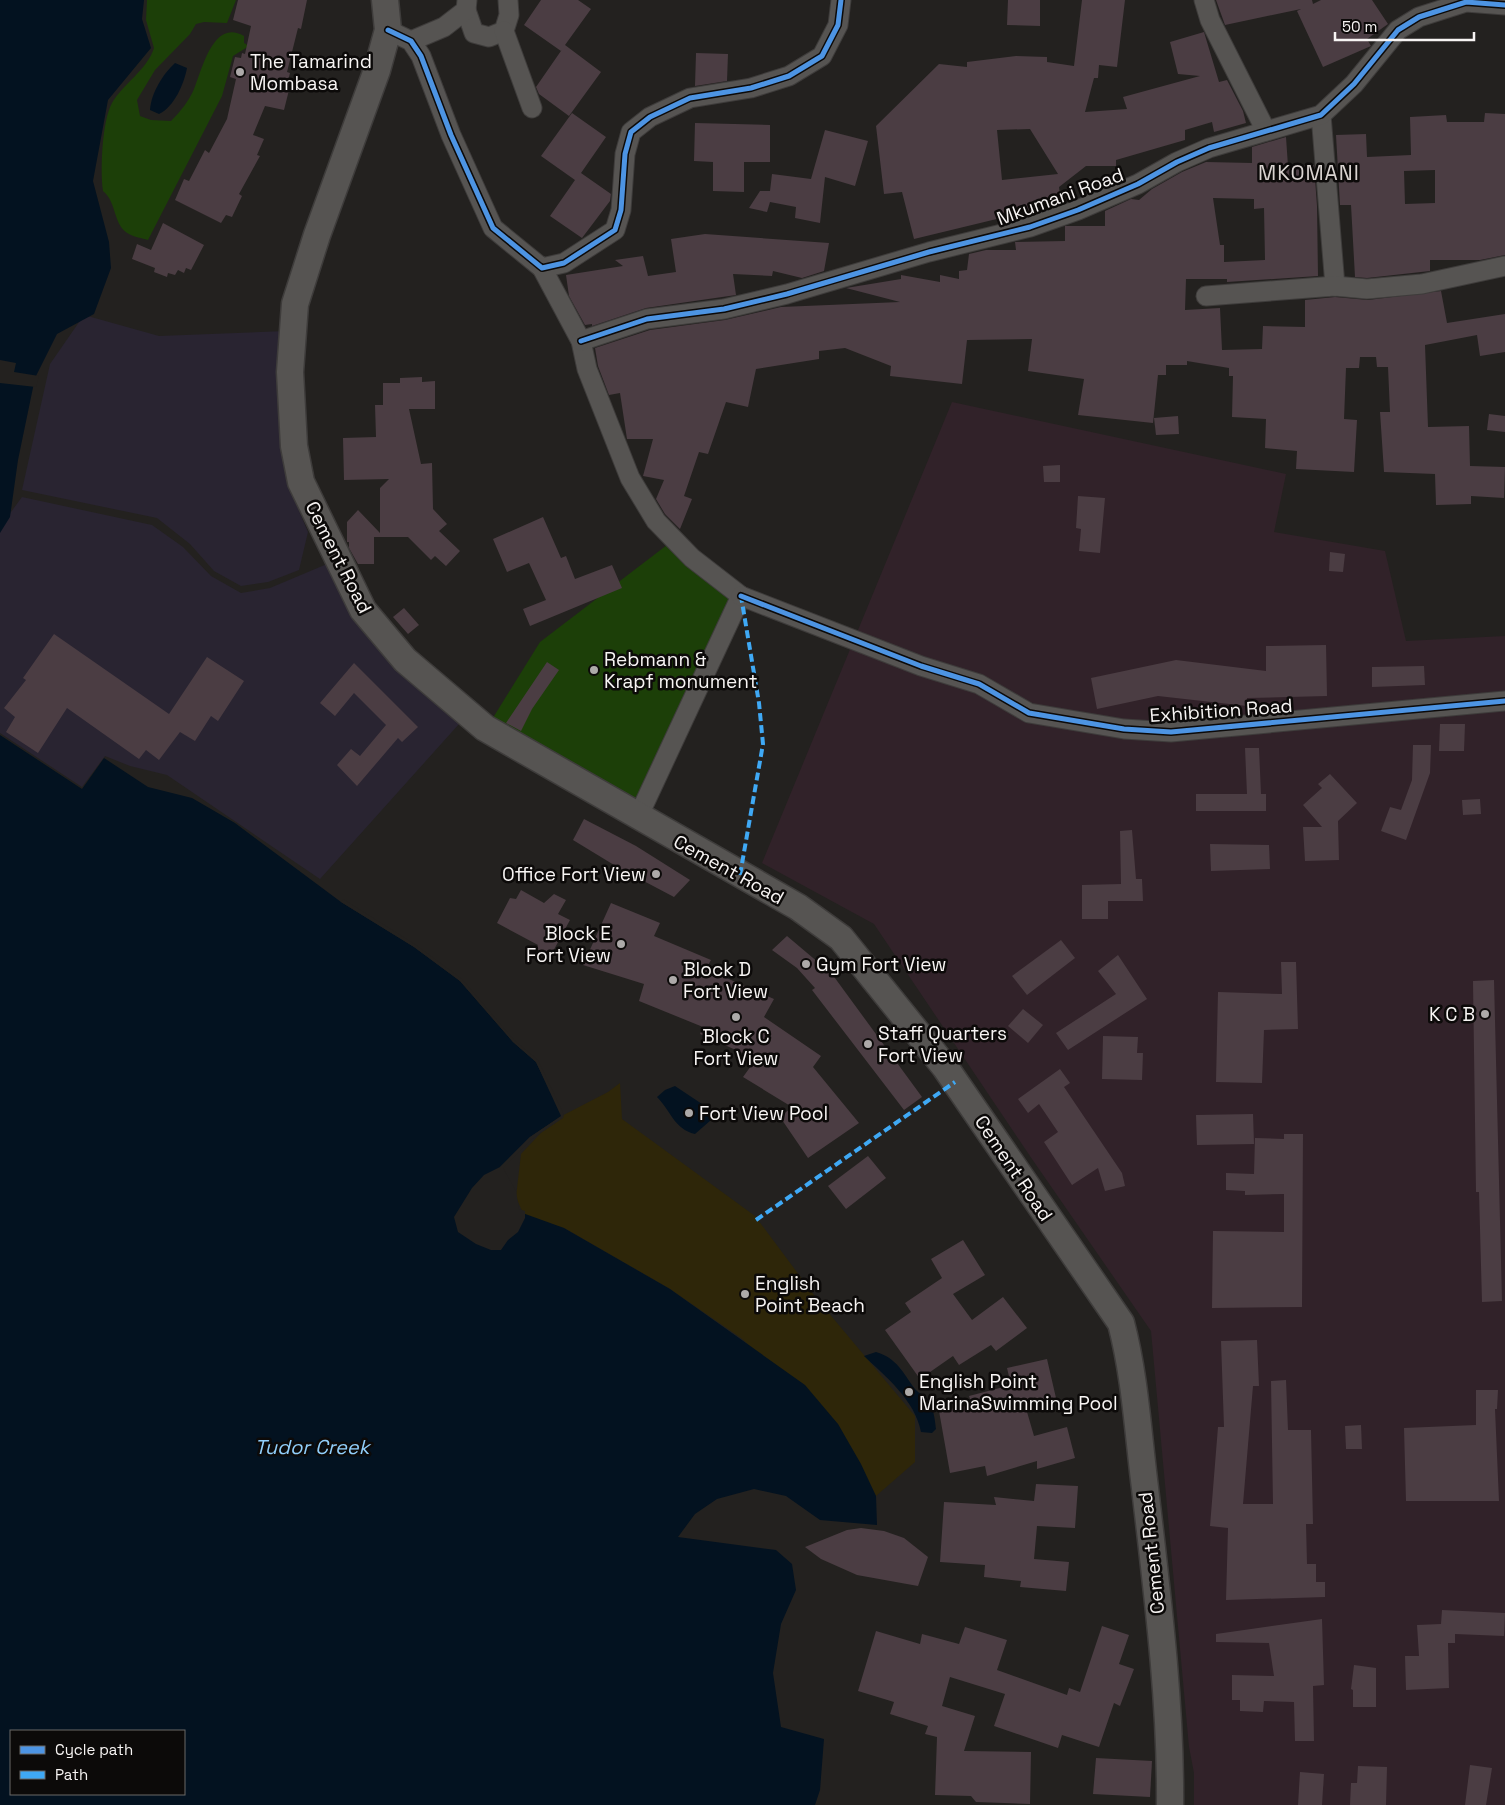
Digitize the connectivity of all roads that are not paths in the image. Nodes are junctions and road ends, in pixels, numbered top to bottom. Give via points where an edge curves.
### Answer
1 (385, 0) edge
2 (508, 0) edge
3 (841, 0) edge
4 (1204, 0) edge
5 (467, 5) edge
6 (1505, 5) edge
7 (1439, 6) edge
8 (504, 31) junction
9 (400, 36) junction
10 (532, 108) dead end
11 (1321, 115) junction
12 (1266, 131) junction
13 (1505, 266) edge
14 (542, 268) junction
15 (1335, 286) junction
16 (1206, 296) dead end
17 (581, 341) junction
18 (741, 596) junction
19 (1505, 701) edge
20 (638, 817) junction
21 (1170, 1805) edge

1 - 9 main road, Cement Road
2 - 8 street via 509,15
3 - 14 street via 838,26 822,56 789,76 751,88 690,98 650,117 631,132 625,154 621,210 615,230 564,263
4 - 12 street via 1210,20
5 - 8 street via 474,34 489,37
5 - 9 street via 444,27
6 - 7 street, Mkumani Road via 1466,2
7 - 11 street, Mkumani Road via 1398,30 1354,84
8 - 10 street
9 - 14 street via 421,56 451,136 493,228
9 - 20 main road, Cement Road via 377,70 317,235 296,304 290,372 294,446 301,482 363,610 405,660 485,728
11 - 12 street, Mkumani Road
11 - 15 street
12 - 17 street, Mkumani Road via 1209,148 1138,184 1030,227 929,252 787,294 724,309 647,319
13 - 15 street via 1422,284 1367,289
14 - 17 street, Exhibition Road
15 - 16 street
17 - 18 street, Exhibition Road via 587,369 630,478 651,512 692,558
18 - 19 street, Exhibition Road via 920,666 980,684 1029,713 1124,729 1171,732
18 - 20 street
20 - 21 main road, Cement Road via 798,907 841,938 945,1067 1121,1323 1131,1370 1150,1531 1170,1763

